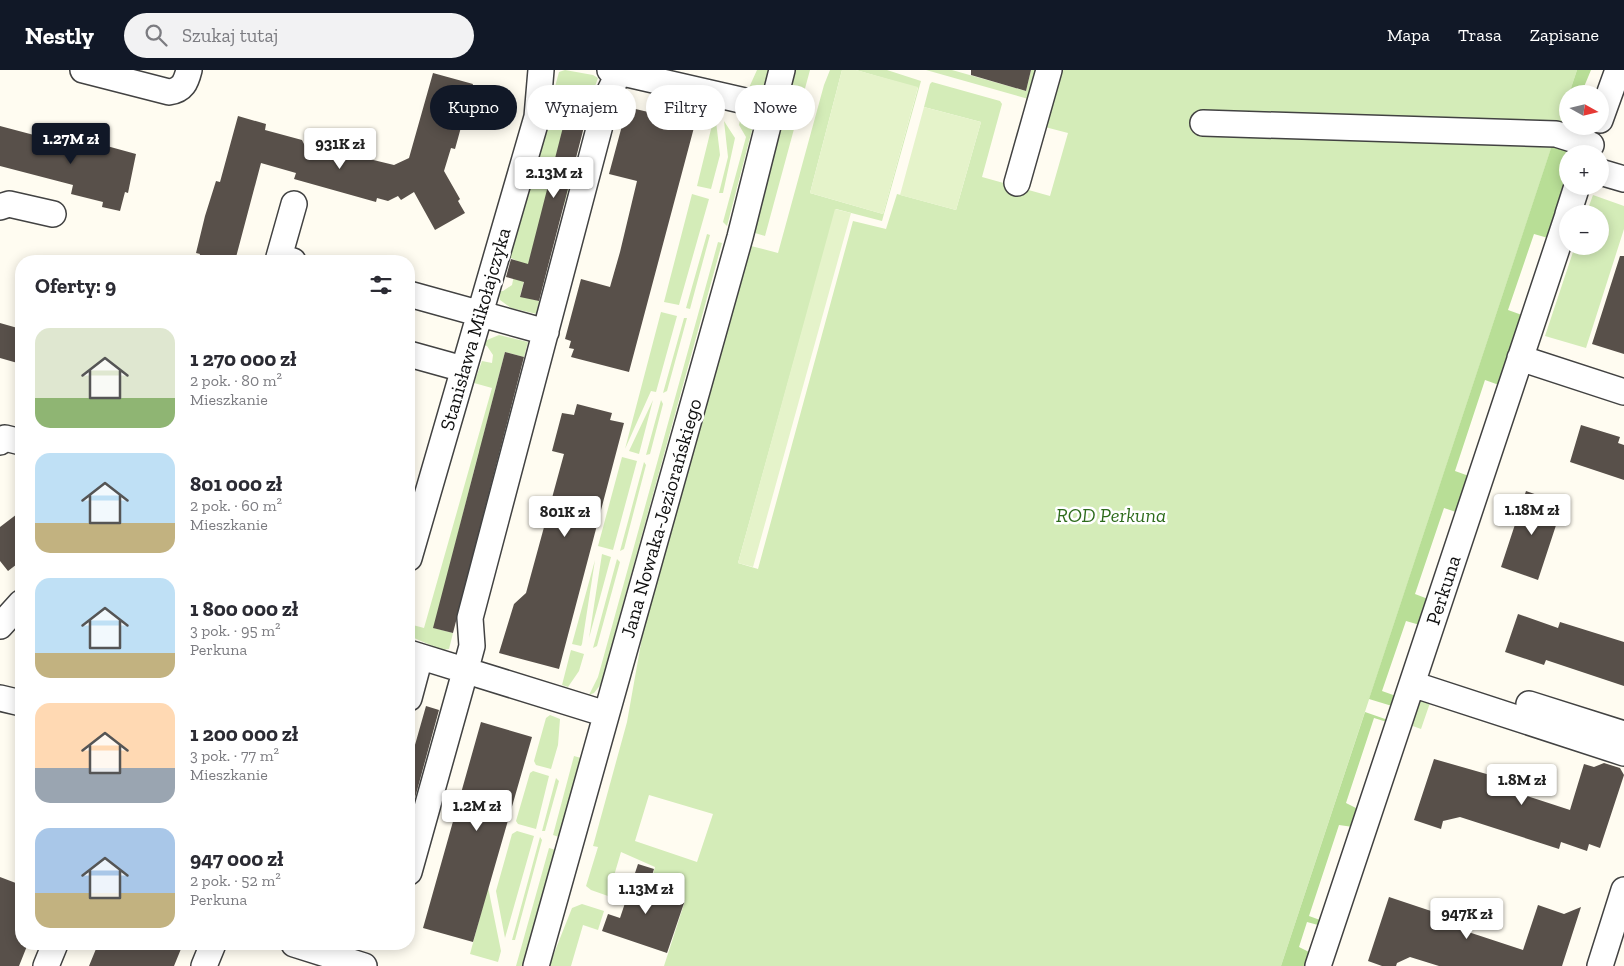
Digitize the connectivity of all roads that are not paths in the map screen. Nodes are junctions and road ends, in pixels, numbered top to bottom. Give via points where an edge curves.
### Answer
1 (83, 70) edge
2 (189, 70) edge
3 (541, 70) edge
4 (782, 70) edge
5 (1049, 70) edge
6 (1618, 70) edge
7 (614, 71) edge
8 (778, 85) edge
9 (1609, 95) edge
10 (735, 99) edge
11 (1203, 123) dead end
12 (766, 130) edge
13 (1592, 142) edge
14 (1609, 175) edge
15 (1624, 179) edge
16 (1017, 183) dead end
17 (294, 204) dead end
18 (0, 207) edge
19 (53, 214) dead end
20 (1559, 241) edge
21 (284, 255) edge
22 (415, 296) edge
23 (479, 314) junction
24 (546, 332) junction
25 (415, 356) edge
26 (1520, 358) junction
27 (463, 369) junction
28 (1624, 392) edge
29 (415, 537) edge
30 (15, 610) edge
31 (0, 626) edge
32 (415, 655) edge
33 (465, 672) junction
34 (1414, 676) junction
35 (0, 698) edge
36 (15, 702) edge
37 (606, 714) junction
38 (1624, 734) edge
39 (1624, 753) edge
40 (415, 851) edge
41 (1624, 890) edge
42 (52, 950) edge
43 (211, 950) edge
44 (313, 950) edge
45 (46, 966) edge
46 (204, 966) edge
47 (364, 966) edge
48 (536, 966) edge
49 (1318, 966) edge
50 (1600, 966) edge

1 - 2 street via 169,92 183,86
3 - 23 street, Stanisława Mikołajczyka via 537,117
4 - 8 street, Jana Nowaka-Jeziorańskiego
5 - 16 street
6 - 9 street
7 - 10 street
7 - 24 street
11 - 13 street via 1556,134
12 - 37 street, Jana Nowaka-Jeziorańskiego via 740,237
14 - 15 street
17 - 21 street
18 - 19 street via 9,204
20 - 26 street, Perkuna
22 - 23 street
23 - 24 street
23 - 27 street, Stanisława Mikołajczyka
24 - 33 street via 470,618 472,646
25 - 27 street
26 - 28 street
26 - 34 street, Perkuna
27 - 29 street, Stanisława Mikołajczyka
30 - 31 street
32 - 33 street
33 - 37 street
33 - 40 street
34 - 38 street
34 - 39 street
34 - 49 street, Perkuna
35 - 36 street
37 - 48 street, Jana Nowaka-Jeziorańskiego
41 - 50 street
42 - 45 street
43 - 46 street
44 - 47 street

